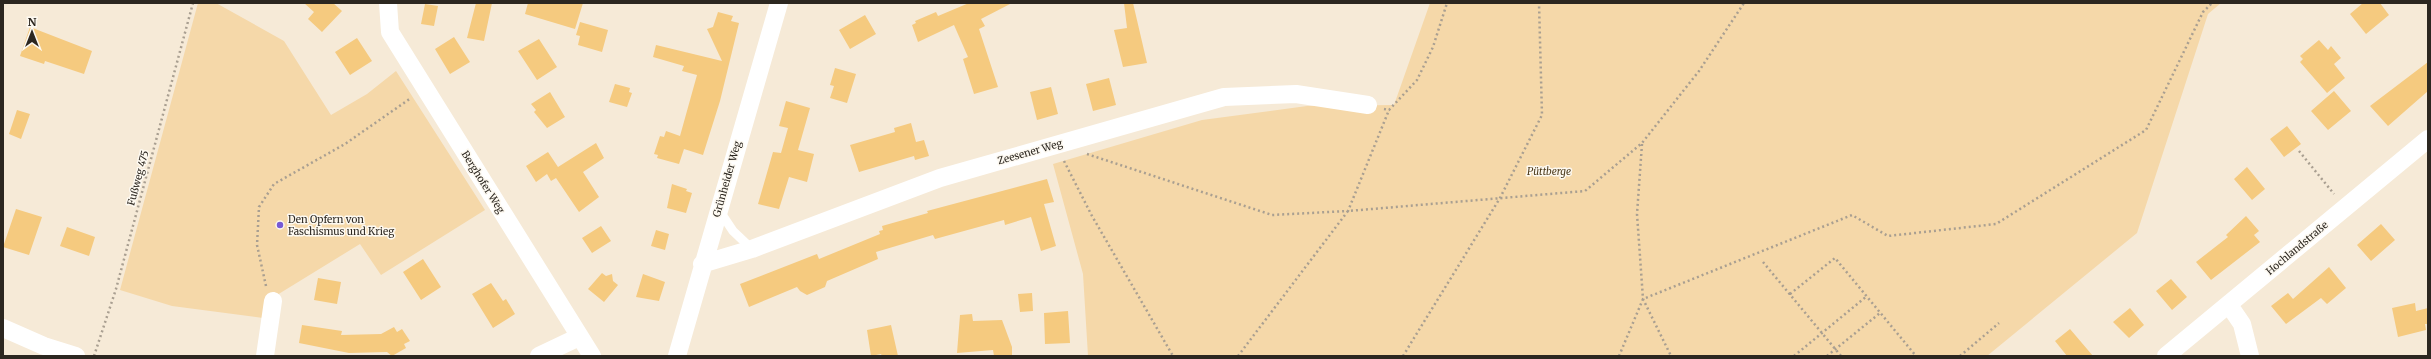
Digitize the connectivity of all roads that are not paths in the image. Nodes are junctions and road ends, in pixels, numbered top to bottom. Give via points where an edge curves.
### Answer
1 (388, 3) edge
2 (779, 3) edge
3 (1368, 105) road end
4 (2428, 139) edge
5 (718, 208) junction
6 (752, 249) junction
7 (702, 264) junction
8 (273, 301) road end
9 (2229, 305) junction
10 (3, 328) edge
11 (579, 337) junction
12 (76, 356) edge
13 (265, 356) edge
14 (539, 356) edge
15 (592, 356) edge
16 (677, 356) edge
17 (2166, 356) edge
18 (2250, 356) edge

1 - 11 street, Berghofer Weg via 390,32
2 - 5 street, Grünheider Weg
3 - 6 street, Zeesener Weg via 1296,94 1224,97 940,178
4 - 9 street, Hochlandstraße
5 - 6 lane via 733,231
5 - 7 street, Grünheider Weg
6 - 7 street, Zeesener Weg
7 - 16 street, Grünheider Weg
8 - 13 street
9 - 17 street, Hochlandstraße
9 - 18 street via 2242,324
10 - 12 street via 44,346
11 - 14 street
11 - 15 street, Berghofer Weg

